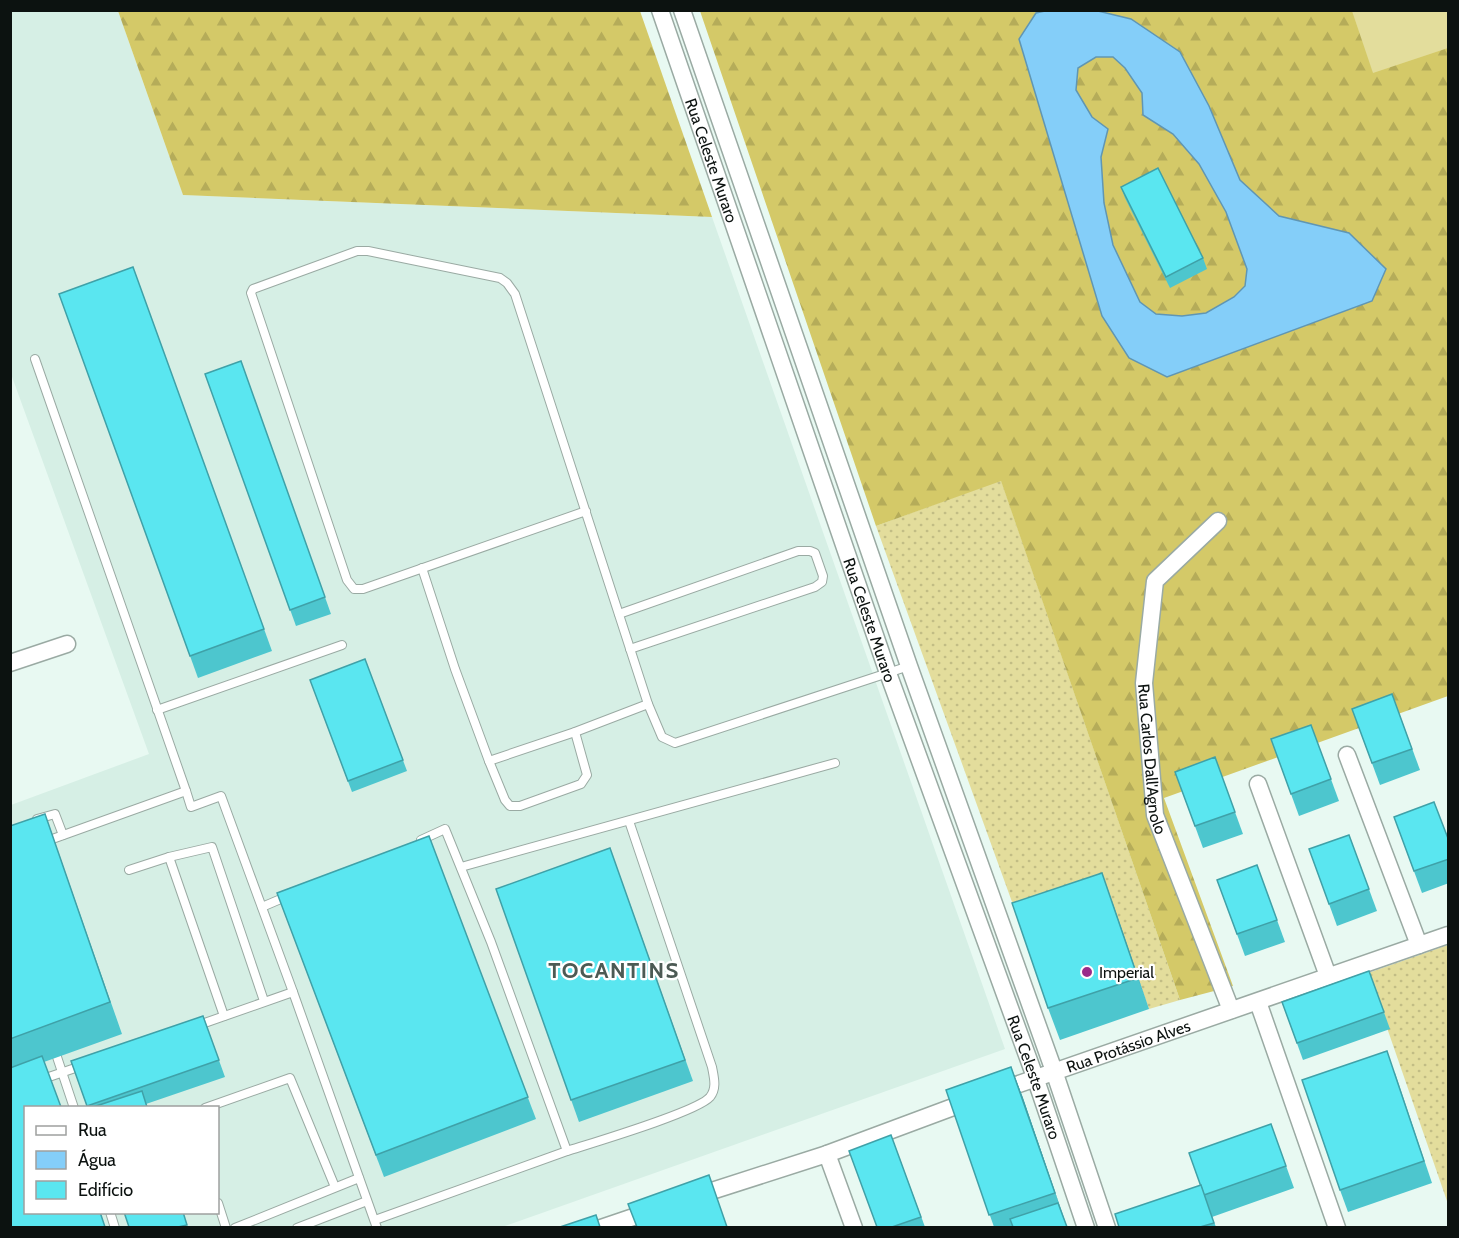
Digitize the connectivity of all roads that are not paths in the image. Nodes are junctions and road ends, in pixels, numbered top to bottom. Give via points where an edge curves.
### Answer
1 (660, 10) edge
2 (682, 10) edge
3 (35, 359) dead end
4 (585, 511) junction
5 (1218, 521) dead end
6 (422, 568) junction
7 (619, 614) junction
8 (67, 644) dead end
9 (342, 645) dead end
10 (630, 649) junction
11 (10, 663) edge
12 (909, 666) junction
13 (888, 673) junction
14 (648, 704) junction
15 (157, 710) junction
16 (575, 732) junction
17 (1347, 755) dead end
18 (489, 760) junction
19 (835, 763) dead end
20 (1258, 784) dead end
21 (186, 791) junction
22 (629, 820) junction
23 (33, 821) edge
24 (63, 835) junction
25 (413, 843) edge
26 (31, 847) edge
27 (169, 857) junction
28 (461, 867) junction
29 (129, 870) dead end
30 (294, 894) edge
31 (262, 907) junction
32 (1449, 934) edge
33 (1419, 945) junction
34 (1328, 976) junction
35 (293, 992) junction
36 (264, 1001) junction
37 (1258, 1002) junction
38 (1231, 1010) junction
39 (224, 1016) junction
40 (191, 1027) edge
41 (57, 1058) dead end
42 (94, 1061) edge
43 (1054, 1071) junction
44 (62, 1072) junction
45 (1035, 1077) junction
46 (31, 1083) edge
47 (74, 1106) edge
48 (208, 1106) edge
49 (567, 1151) junction
50 (827, 1154) junction
51 (359, 1178) junction
52 (335, 1187) junction
53 (368, 1201) junction
54 (219, 1206) edge
55 (376, 1224) edge
56 (619, 1225) edge
57 (226, 1227) edge
58 (235, 1227) edge
59 (297, 1227) edge
60 (601, 1227) edge
61 (854, 1227) edge
62 (1086, 1227) edge
63 (1107, 1227) edge
64 (1338, 1227) edge

1 - 13 street, Rua Celeste Muraro
2 - 12 street, Rua Celeste Muraro
3 - 15 lane
4 - 6 lane
4 - 6 lane via 515,294 500,278 357,251 253,289 251,297 347,580 354,589 363,589
4 - 7 lane
5 - 38 street, Rua Carlos Dall'Agnolo via 1155,581 1144,683 1155,815
6 - 18 lane
7 - 10 lane
7 - 10 lane via 798,551 815,553 823,576 815,586
8 - 11 street
9 - 15 lane
10 - 14 lane
12 - 13 lane
12 - 43 street, Rua Celeste Muraro
13 - 14 lane via 675,743 662,737
13 - 45 street, Rua Celeste Muraro
14 - 16 lane
15 - 21 lane
16 - 18 lane
16 - 18 lane via 587,775 581,784 520,806 510,806 505,800
17 - 33 street
19 - 22 lane
20 - 34 street
21 - 24 lane
21 - 31 lane via 191,807 221,796
22 - 28 lane
22 - 49 lane via 712,1067 714,1091 702,1104
23 - 24 lane via 55,814
24 - 26 lane
25 - 28 lane via 445,829
27 - 29 lane
27 - 36 lane via 212,847
27 - 39 lane
28 - 49 lane
30 - 31 lane
31 - 35 lane
32 - 33 street, Rua Protássio Alves
33 - 34 street, Rua Protássio Alves
34 - 37 street, Rua Protássio Alves
35 - 36 lane
35 - 51 lane
36 - 39 lane
37 - 38 street, Rua Protássio Alves
37 - 64 street
38 - 43 street, Rua Protássio Alves
39 - 40 lane
41 - 44 lane
42 - 44 lane
43 - 45 street, Rua Protássio Alves
43 - 63 street, Rua Celeste Muraro
44 - 46 lane
44 - 47 lane
45 - 50 street, Rua Protássio Alves
45 - 62 street, Rua Celeste Muraro
48 - 52 lane via 290,1078
49 - 55 lane
50 - 56 street, Rua Protássio Alves
50 - 61 street
51 - 52 lane
51 - 53 lane
52 - 58 lane
53 - 55 lane
53 - 59 lane
54 - 57 lane
56 - 60 street, Rua Protássio Alves

